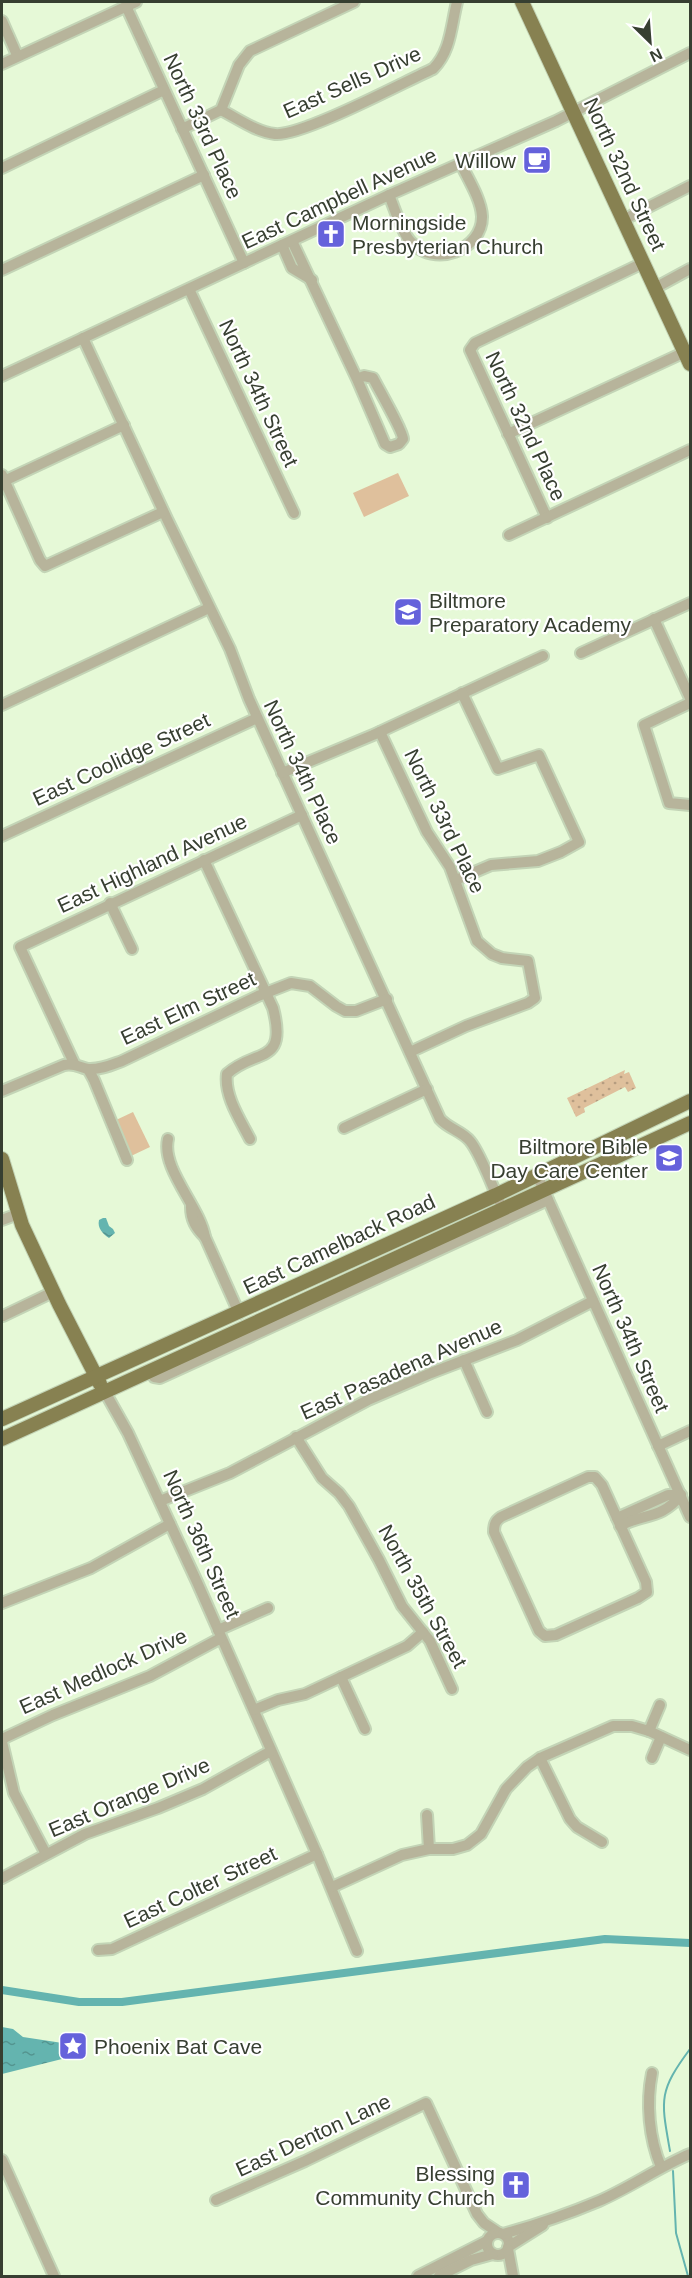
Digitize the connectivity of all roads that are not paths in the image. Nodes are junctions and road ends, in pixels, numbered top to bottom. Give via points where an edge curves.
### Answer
1 (354, 2) edge
2 (457, 2) edge
3 (522, 2) edge
4 (131, 4) edge
5 (2, 21) edge
6 (690, 53) edge
7 (17, 55) junction
8 (2, 64) edge
9 (164, 90) junction
10 (220, 110) junction
11 (573, 112) junction
12 (182, 129) junction
13 (461, 164) junction
14 (2, 168) edge
15 (204, 175) junction
16 (690, 186) edge
17 (389, 195) junction
18 (623, 220) junction
19 (287, 243) junction
20 (244, 263) junction
21 (643, 263) junction
22 (690, 269) edge
23 (2, 270) edge
24 (655, 288) junction
25 (189, 289) junction
26 (83, 338) junction
27 (688, 358) edge
28 (2, 376) edge
29 (357, 379) junction
30 (124, 425) junction
31 (508, 434) junction
32 (690, 450) edge
33 (3, 478) edge
34 (163, 512) junction
35 (294, 513) dead end
36 (547, 518) junction
37 (509, 535) dead end
38 (690, 603) edge
39 (209, 608) junction
40 (654, 619) junction
41 (581, 653) dead end
42 (543, 656) dead end
43 (462, 693) junction
44 (690, 698) edge
45 (690, 703) edge
46 (2, 705) edge
47 (257, 718) junction
48 (380, 732) junction
49 (282, 772) junction
50 (690, 805) edge
51 (302, 815) junction
52 (2, 836) edge
53 (204, 860) junction
54 (456, 880) junction
55 (111, 903) junction
56 (132, 949) dead end
57 (266, 993) junction
58 (387, 999) junction
59 (410, 1052) junction
60 (74, 1063) junction
61 (88, 1069) junction
62 (427, 1089) junction
63 (2, 1091) edge
64 (690, 1101) edge
65 (690, 1123) edge
66 (344, 1128) dead end
67 (168, 1139) dead end
68 (250, 1139) dead end
69 (2, 1159) edge
70 (127, 1160) dead end
71 (537, 1175) junction
72 (496, 1195) junction
73 (546, 1195) junction
74 (503, 1209) junction
75 (18, 1214) junction
76 (2, 1220) edge
77 (317, 1276) junction
78 (53, 1292) junction
79 (327, 1296) junction
80 (593, 1301) junction
81 (239, 1313) junction
82 (3, 1316) edge
83 (464, 1360) junction
84 (96, 1377) junction
85 (105, 1392) junction
86 (487, 1412) dead end
87 (2, 1419) edge
88 (690, 1431) edge
89 (296, 1437) junction
90 (2, 1439) edge
91 (658, 1446) junction
92 (681, 1495) junction
93 (160, 1501) junction
94 (650, 1503) junction
95 (656, 1514) junction
96 (690, 1517) edge
97 (619, 1522) junction
98 (170, 1524) junction
99 (2, 1603) edge
100 (268, 1608) dead end
101 (423, 1632) junction
102 (219, 1634) junction
103 (341, 1677) junction
104 (452, 1689) dead end
105 (660, 1705) dead end
106 (254, 1710) junction
107 (365, 1729) dead end
108 (648, 1731) junction
109 (661, 1737) junction
110 (2, 1741) edge
111 (690, 1750) edge
112 (271, 1751) junction
113 (540, 1758) junction
114 (651, 1758) dead end
115 (427, 1815) dead end
116 (602, 1842) dead end
117 (429, 1849) junction
118 (46, 1854) junction
119 (317, 1854) junction
120 (2, 1878) edge
121 (332, 1887) junction
122 (98, 1950) dead end
123 (357, 1951) dead end
124 (652, 2073) dead end
125 (690, 2154) edge
126 (2, 2160) edge
127 (661, 2167) junction
128 (216, 2200) dead end
129 (551, 2220) junction
130 (495, 2236) junction
131 (508, 2248) junction
132 (495, 2254) junction
133 (54, 2277) edge
134 (418, 2277) edge
135 (439, 2277) edge
136 (512, 2277) edge

1 - 10 street via 250,51 239,65
2 - 10 street, East Sells Drive via 447,47 433,69 329,117 295,132 277,135
3 - 11 main road, North 32nd Street
4 - 7 street
4 - 9 street, North 33rd Place
5 - 7 street
6 - 11 street, East Campbell Avenue
7 - 8 street
9 - 12 street, North 33rd Place
9 - 14 street
10 - 12 street
11 - 13 street, East Campbell Avenue
11 - 18 main road, North 32nd Street
12 - 15 street, North 33rd Place
13 - 17 street, East Campbell Avenue
13 - 17 street via 482,216 478,233 460,250 441,257 424,253 410,241
15 - 20 street, North 33rd Place
15 - 23 street
16 - 18 street
17 - 19 street, East Campbell Avenue
18 - 21 main road, North 32nd Street
19 - 20 street, East Campbell Avenue
19 - 29 street via 312,280
20 - 25 street, East Campbell Avenue
21 - 24 main road, North 32nd Street
21 - 31 street, North 32nd Place via 475,343 470,350
22 - 24 street
24 - 27 main road, North 32nd Street
25 - 26 street, East Campbell Avenue
25 - 35 street, North 34th Street
26 - 28 street, East Campbell Avenue
26 - 30 street, North 34th Place
27 - 31 street
29 - 29 street via 385,444 399,444 403,434 373,378
30 - 33 street
30 - 34 street, North 34th Place
31 - 36 street, North 32nd Place
32 - 36 street
33 - 34 street via 45,566
34 - 39 street, North 34th Place
36 - 37 street
38 - 40 street
39 - 46 street
39 - 47 street, North 34th Place
40 - 41 street
40 - 44 street
42 - 43 street
43 - 48 street
43 - 54 street via 498,769 539,755 579,842 538,861 491,865
45 - 50 street via 644,725 669,803
47 - 49 street, North 34th Place
47 - 52 street, East Coolidge Street
48 - 49 street
48 - 54 street, North 33rd Place via 427,832
49 - 51 street, North 34th Place
51 - 53 street, East Highland Avenue
51 - 58 street, North 34th Place
53 - 55 street, East Highland Avenue
53 - 57 street
54 - 59 street, North 33rd Place via 477,941 502,958 528,961 535,998
55 - 56 street
55 - 60 street, East Highland Avenue via 20,947
57 - 58 street, East Elm Street via 291,983 310,986 345,1011 366,1009
57 - 61 street, East Elm Street via 122,1061
57 - 68 street via 276,1019 274,1046 265,1055 233,1069 226,1082
58 - 59 street, North 34th Place
59 - 62 street, North 34th Place
60 - 61 street
60 - 63 street
61 - 70 street
62 - 66 street
62 - 72 street, North 34th Place via 440,1119 471,1142
64 - 71 main road, East Camelback Road
65 - 73 main road, East Camelback Road
67 - 81 street via 167,1154 191,1207 191,1216 205,1237
69 - 75 main road, North 36th Street
71 - 72 main road, East Camelback Road
71 - 73 street, North 34th Street
72 - 74 street, North 34th Place
72 - 77 main road, East Camelback Road
73 - 74 main road, East Camelback Road
73 - 79 street, East Camelback Road
73 - 80 street, North 34th Street
74 - 79 main road, East Camelback Road
75 - 76 street
75 - 78 main road, North 36th Street
77 - 79 main road
77 - 81 main road, East Camelback Road
78 - 82 street
78 - 84 main road, North 36th Street
79 - 85 main road, East Camelback Road
80 - 83 street, East Pasadena Avenue via 537,1331
80 - 91 street, North 34th Street
81 - 84 main road, East Camelback Road
83 - 86 street
83 - 89 street, East Pasadena Avenue via 378,1396
84 - 85 main road, North 36th Street
84 - 87 main road, East Camelback Road
85 - 90 main road, East Camelback Road
85 - 93 street, North 36th Street
88 - 91 street
89 - 93 street, East Pasadena Avenue via 230,1473
89 - 101 street, North 35th Street via 322,1478 349,1506 402,1606
91 - 92 street, North 34th Street
92 - 94 street via 668,1495
92 - 95 street
92 - 96 street, North 34th Street
93 - 98 street, North 36th Street
94 - 95 street
94 - 97 street
95 - 97 street
97 - 97 street via 595,1477 496,1520 494,1532 539,1631 545,1636 584,1623 646,1592 646,1582
98 - 99 street via 91,1568
98 - 102 street, North 36th Street
100 - 102 street, East Medlock Drive
101 - 103 street via 407,1646
101 - 104 street, North 35th Street
102 - 106 street, North 36th Street
102 - 110 street, East Medlock Drive via 150,1676 53,1715
103 - 106 street via 305,1694
103 - 107 street
105 - 108 street
106 - 112 street, North 36th Street
108 - 109 street
108 - 113 street via 613,1726
109 - 111 street
109 - 114 street
110 - 118 street via 14,1793
112 - 118 street, East Orange Drive via 203,1789 85,1834
112 - 119 street, North 36th Street
113 - 116 street via 570,1819
113 - 117 street via 506,1789 475,1840 453,1850
115 - 117 street
117 - 121 street via 402,1855
118 - 120 street, East Orange Drive
119 - 121 street, North 36th Street
119 - 122 street, East Colter Street via 112,1949
121 - 123 street, North 36th Street
124 - 127 street via 648,2094
125 - 127 street
126 - 133 street
127 - 129 street via 600,2200
128 - 130 street, East Denton Lane via 426,2103 477,2214
129 - 130 street
129 - 131 street
130 - 131 street via 508,2240
130 - 132 street via 489,2250
130 - 134 street
131 - 132 street via 503,2254
131 - 136 street
132 - 135 street via 471,2260
132 - 136 street

